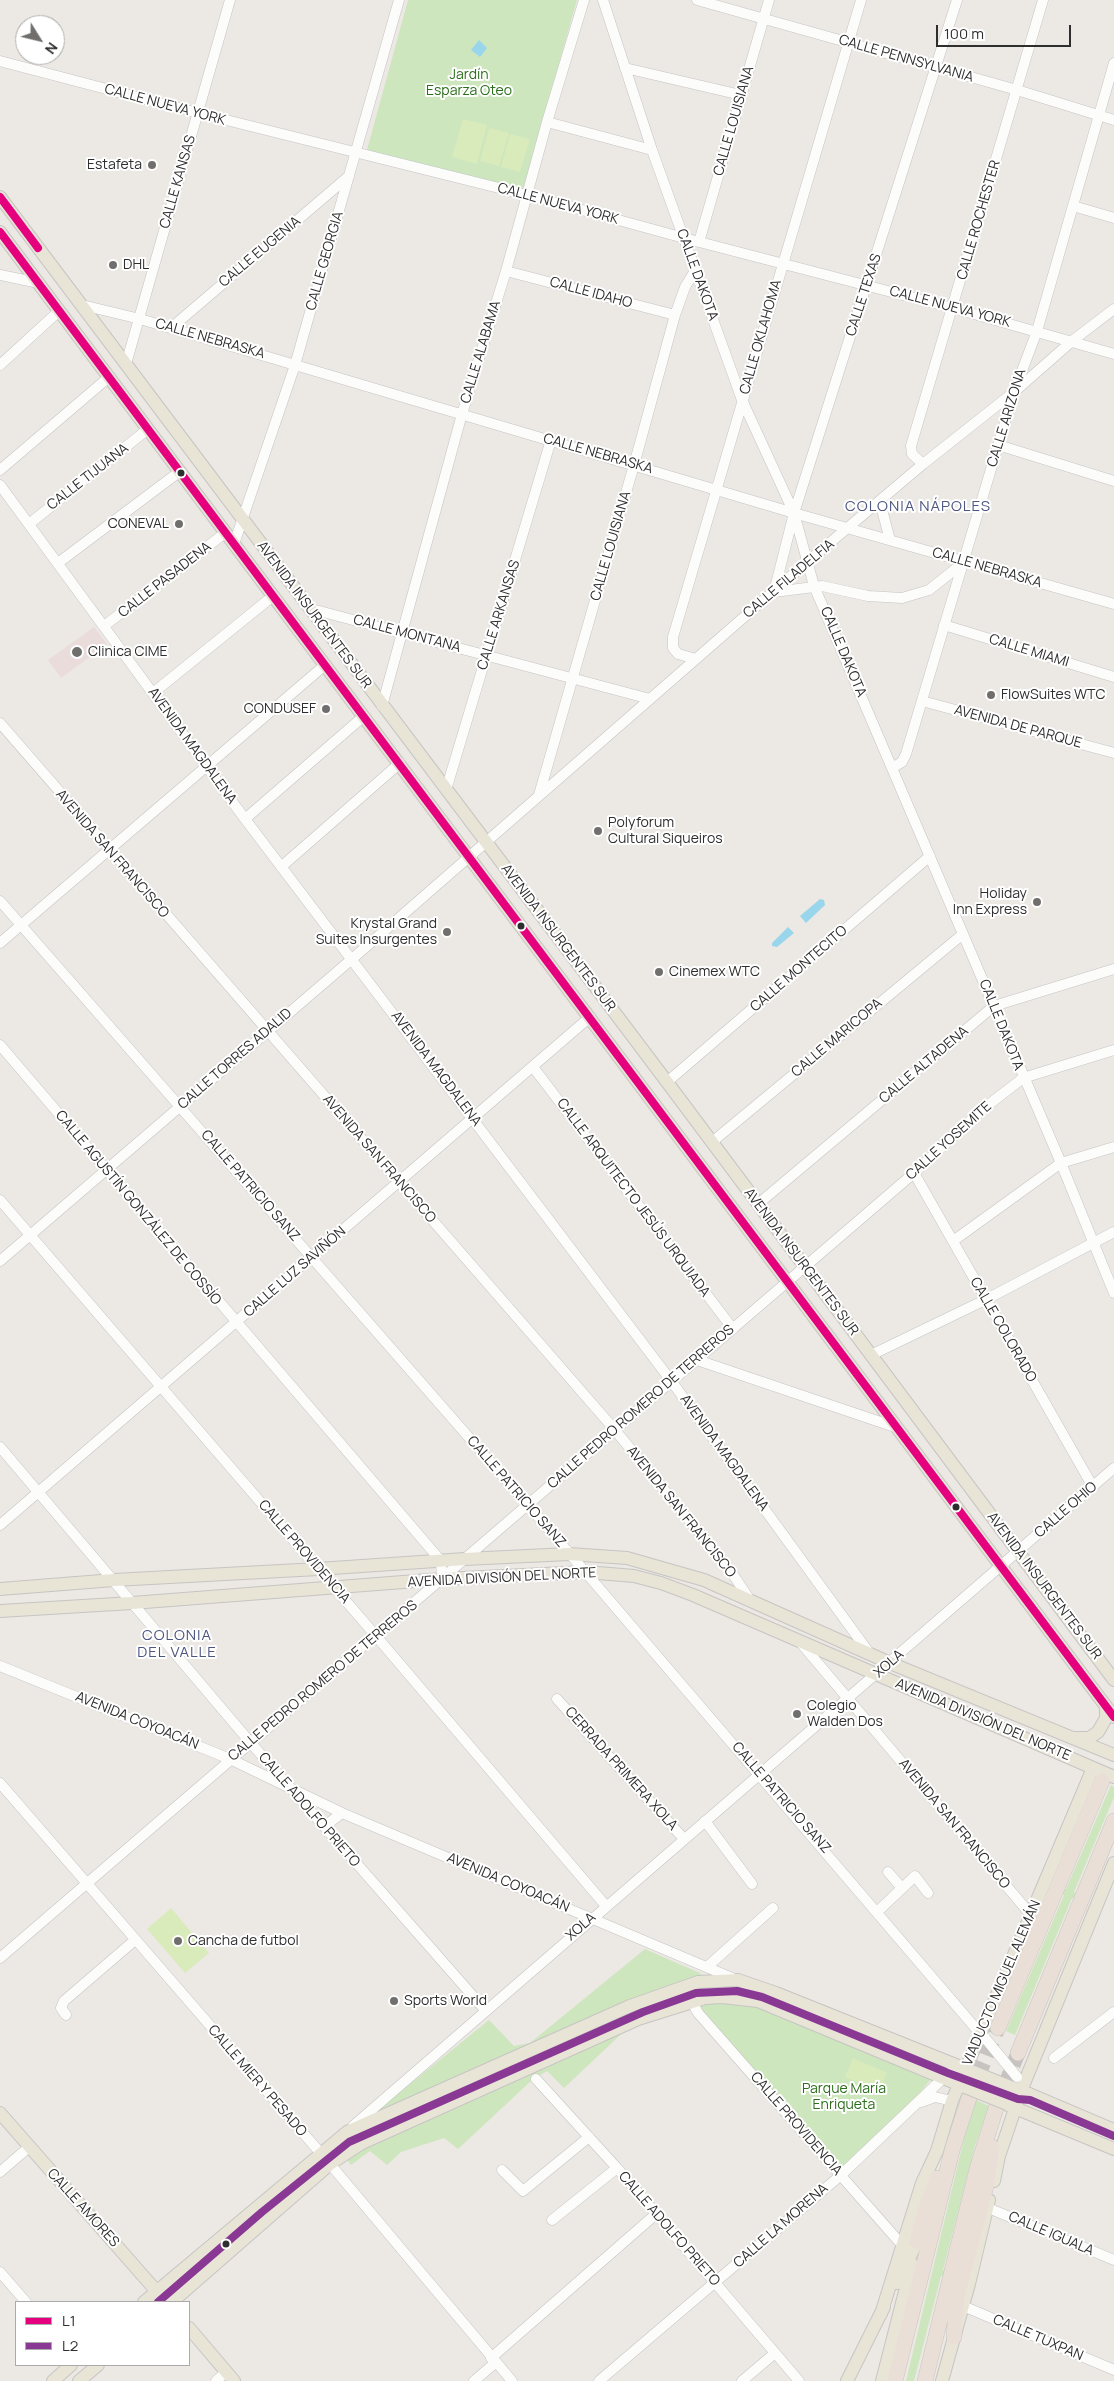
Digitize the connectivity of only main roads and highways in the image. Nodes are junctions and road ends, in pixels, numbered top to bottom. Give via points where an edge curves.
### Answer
1 (0, 197) edge
2 (0, 232) edge
3 (0, 1590) edge
4 (0, 1611) edge
5 (1112, 1675) edge
6 (1110, 1712) edge
7 (1073, 1738) junction
8 (1114, 1755) edge
9 (1094, 1768) junction
10 (1108, 1779) edge
11 (1114, 1822) edge
12 (1114, 1863) edge
13 (998, 2028) tunnel mouth
14 (1018, 2053) tunnel mouth
15 (964, 2068) junction
16 (1017, 2085) junction
17 (964, 2090) junction
18 (1003, 2109) junction
19 (0, 2113) edge
20 (1114, 2130) edge
21 (347, 2132) joint
22 (952, 2147) junction
23 (1114, 2149) edge
24 (910, 2244) junction
25 (157, 2291) junction
26 (145, 2301) edge
27 (165, 2301) edge
28 (173, 2301) edge
29 (190, 2329) edge
30 (954, 2337) junction
31 (70, 2366) edge
32 (97, 2366) edge
33 (230, 2377) edge
34 (53, 2381) edge
35 (79, 2381) edge
36 (847, 2381) edge
37 (882, 2381) edge
38 (895, 2381) edge
39 (925, 2381) edge
40 (942, 2381) edge

1 - 5 main road, AVENIDA INSURGENTES SUR
2 - 6 main road, AVENIDA INSURGENTES SUR
3 - 7 main road, AVENIDA DIVISIÓN DEL NORTE via 465,1558 569,1554 627,1558 704,1580 890,1663
4 - 9 main road, AVENIDA DIVISIÓN DEL NORTE via 442,1579 586,1572 634,1576 661,1582
6 - 7 main road via 1098,1732 1089,1738
7 - 8 main road, AVENIDA DIVISIÓN DEL NORTE
9 - 10 main road, AVENIDA DIVISIÓN DEL NORTE
9 - 15 main road, VIADUCTO MIGUEL ALEMÁN via 982,2035
10 - 13 highway, VIADUCTO MIGUEL ALEMÁN
11 - 14 highway
12 - 16 main road
15 - 16 main road, AVENIDA COYOACÁN, bridge
15 - 17 main road, VIADUCTO MIGUEL ALEMÁN
15 - 21 main road, AVENIDA COYOACÁN via 738,1980 698,1982 630,2006
16 - 18 main road
16 - 20 main road, AVENIDA COYOACÁN
17 - 18 main road, bridge
17 - 22 highway, VIADUCTO MIGUEL ALEMÁN
17 - 24 main road, VIADUCTO MIGUEL ALEMÁN via 952,2101 937,2151 922,2183
17 - 28 main road via 758,2001 722,1997 692,2002 638,2019 362,2143 330,2164
18 - 23 main road
18 - 30 main road via 999,2156 988,2208
18 - 30 highway via 957,2296
18 - 39 highway via 977,2169
19 - 25 main road, CALLE AMORES
21 - 25 main road, XOLA
22 - 24 highway
22 - 38 highway, VIADUCTO MIGUEL ALEMÁN
24 - 36 main road via 881,2314
24 - 37 main road, VIADUCTO MIGUEL ALEMÁN
25 - 26 main road, XOLA
25 - 27 main road, CALLE AMORES
29 - 33 main road
30 - 40 main road
31 - 34 main road
32 - 35 main road

